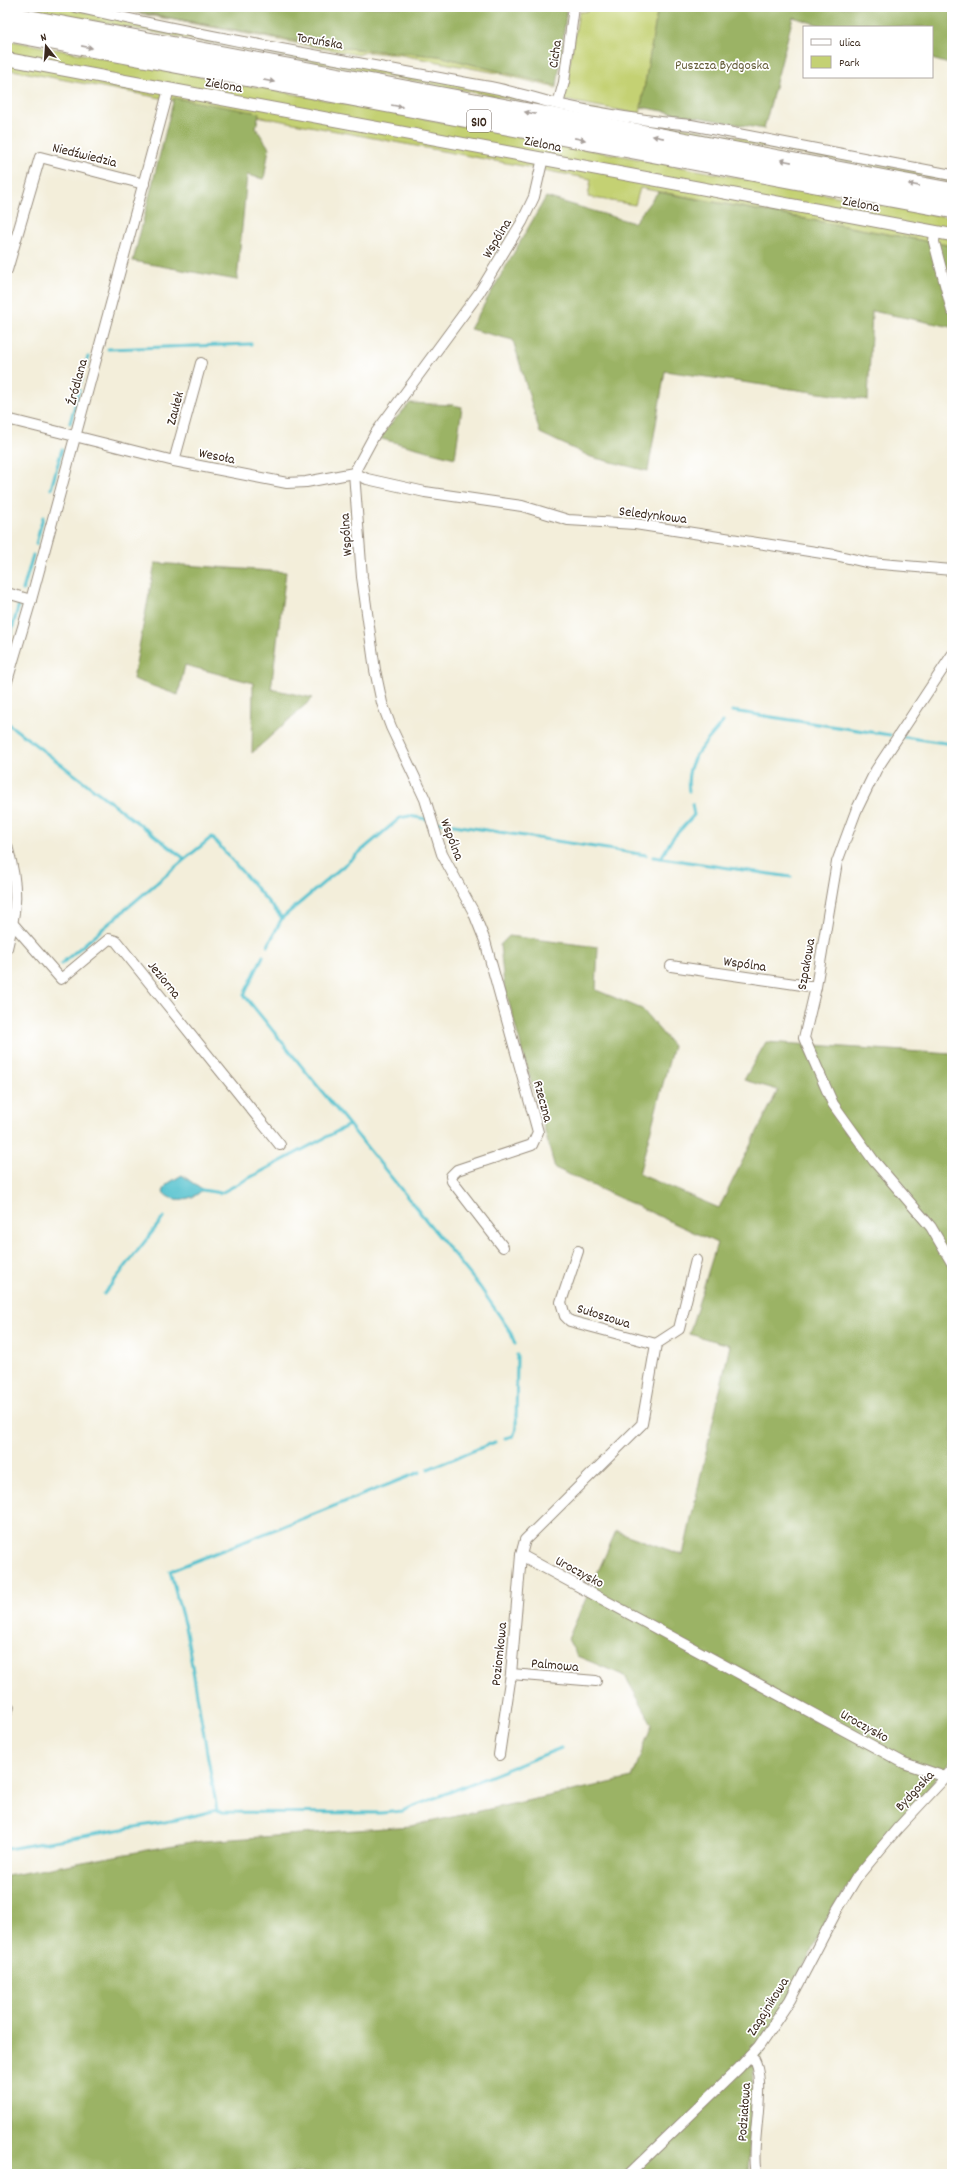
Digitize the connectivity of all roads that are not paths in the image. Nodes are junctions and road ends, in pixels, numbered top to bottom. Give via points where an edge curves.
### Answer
1 (76, 7) edge
2 (574, 7) edge
3 (7, 15) edge
4 (7, 32) edge
5 (7, 59) edge
6 (170, 89) junction
7 (558, 104) junction
8 (543, 158) junction
9 (952, 175) edge
10 (144, 184) junction
11 (952, 192) edge
12 (952, 209) edge
13 (935, 231) junction
14 (952, 235) edge
15 (7, 270) edge
16 (952, 311) edge
17 (201, 363) dead end
18 (7, 419) edge
19 (75, 437) junction
20 (174, 461) junction
21 (354, 473) junction
22 (952, 570) edge
23 (7, 593) edge
24 (31, 600) junction
25 (952, 655) edge
26 (7, 681) edge
27 (7, 846) edge
28 (14, 924) junction
29 (485, 941) joint
30 (7, 948) edge
31 (671, 966) dead end
32 (816, 987) junction
33 (280, 1145) dead end
34 (503, 1247) dead end
35 (578, 1251) dead end
36 (696, 1260) dead end
37 (952, 1263) edge
38 (656, 1344) junction
39 (521, 1555) junction
40 (511, 1674) junction
41 (596, 1681) dead end
42 (7, 1706) edge
43 (7, 1711) edge
44 (499, 1755) dead end
45 (949, 1774) edge
46 (897, 1829) joint
47 (751, 2055) junction
48 (629, 2174) edge
49 (756, 2174) edge

1 - 7 street, Toruńska via 499,88
2 - 7 street, Cicha via 564,82
11 -> 3 highway, S10
4 -> 12 highway, S10
5 - 6 street, Zielona
6 - 8 street, Zielona
6 - 10 street, Źródlana
7 - 9 street via 656,122 691,125
8 - 13 street, Zielona
8 - 21 street, Wspólna via 534,197 522,222 479,293 389,415 364,452
10 - 15 street, Niedźwiedzia via 40,158
10 - 19 street, Źródlana
13 - 14 street, Zielona
13 - 16 street via 934,242
17 - 20 street, Zaułek
18 - 19 street, Wesoła
19 - 20 street, Wesoła
19 - 24 street, Źródlana
20 - 21 street, Wesoła via 286,483
21 - 22 street, Seledynkowa via 367,479 425,492 522,506 568,520 635,524 835,555 870,563
21 - 29 street, Wspólna via 364,592 382,703 425,799 442,854 473,911
23 - 24 street
24 - 26 street, Źródlana
25 - 32 street, Szpakowa via 876,770 856,811 837,862
27 - 28 street via 16,884
28 - 30 street
28 - 33 street, Jeziorna via 61,979 109,939 116,940
29 - 34 street, Rzeczna via 538,1132 532,1145 457,1170 451,1176 452,1181
31 - 32 street, Wspólna
32 - 37 street, Szpakowa via 804,1038 833,1104 874,1161 931,1227
35 - 38 street, Sułoszowa via 561,1302 565,1316 570,1321
36 - 38 street via 679,1329
38 - 39 street via 642,1424 525,1540
39 - 40 street, Poziomkowa
39 - 45 street, Uroczysko via 904,1763
40 - 41 street, Palmowa
40 - 44 street, Poziomkowa
42 - 43 street
45 - 46 street, Bydgoska
46 - 47 street, Zagajnikowa via 857,1877 790,2000
47 - 48 street, Zagajnikowa
47 - 49 street, Podziałowa via 760,2078 754,2135

